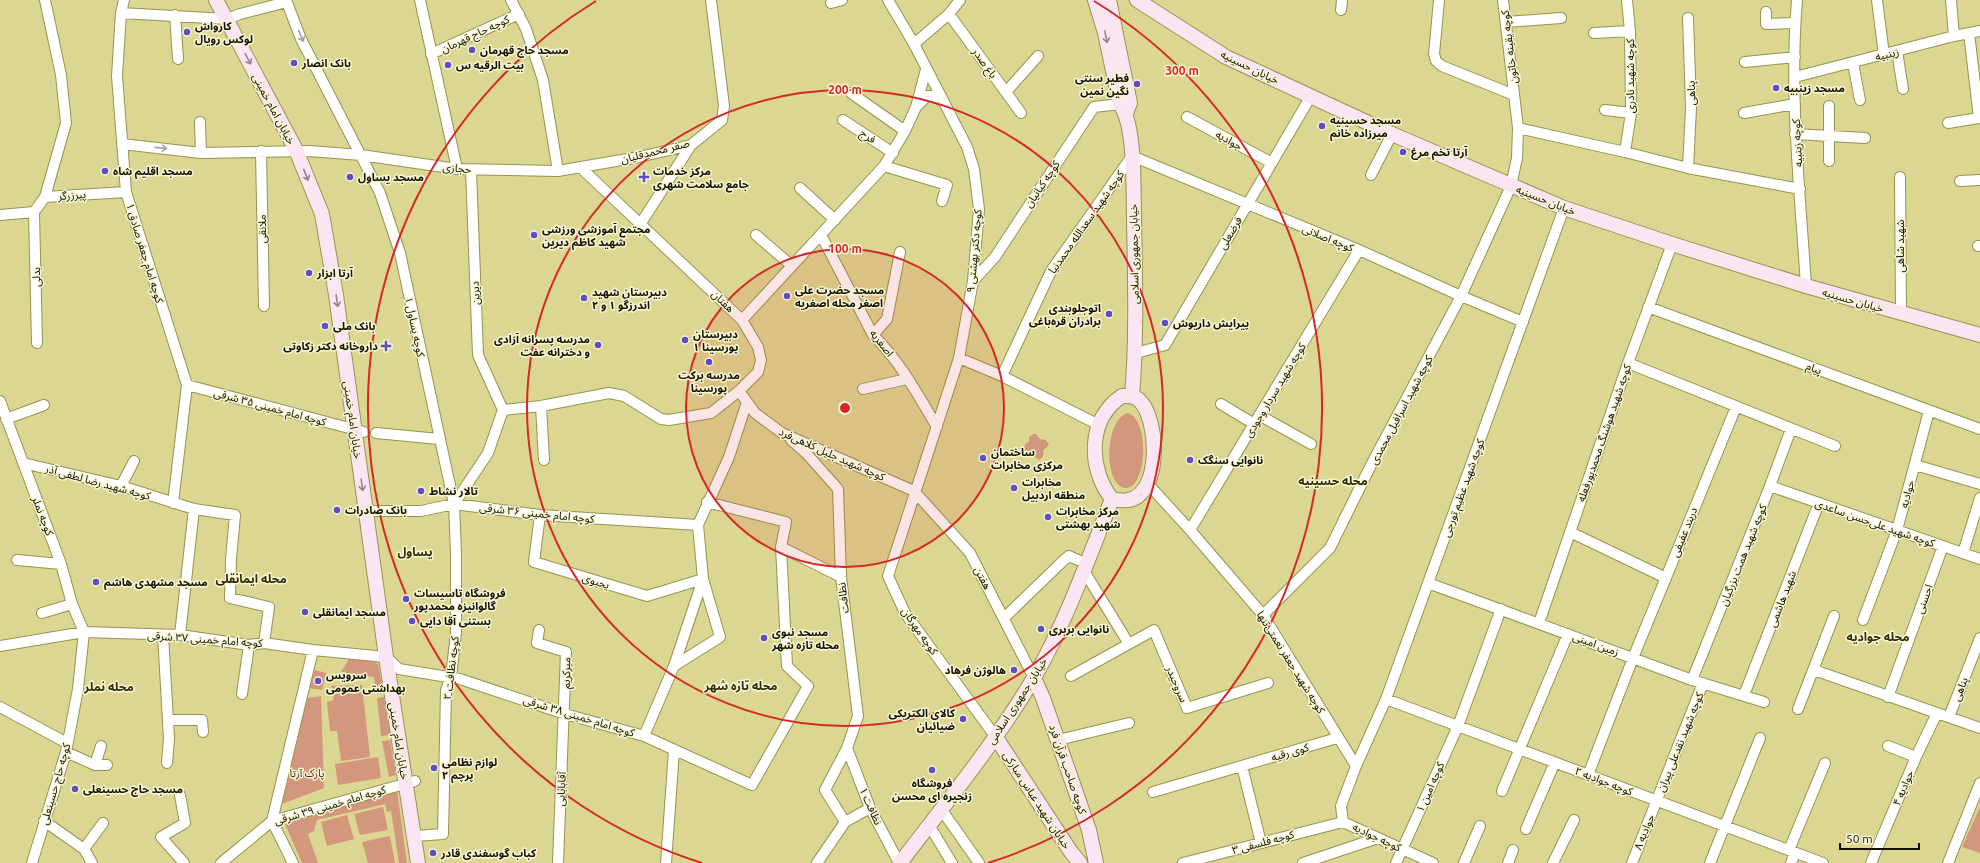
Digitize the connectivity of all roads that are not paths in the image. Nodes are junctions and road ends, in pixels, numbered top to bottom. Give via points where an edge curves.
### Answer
1 (45, 0) edge
2 (124, 0) edge
3 (216, 0) edge
4 (420, 0) edge
5 (511, 0) edge
6 (711, 0) edge
7 (842, 0) edge
8 (888, 0) edge
9 (960, 0) edge
10 (1095, 0) edge
11 (1109, 0) edge
12 (1137, 0) edge
13 (1342, 0) edge
14 (1438, 0) edge
15 (1503, 0) edge
16 (1627, 0) edge
17 (1797, 0) edge
18 (1877, 0) edge
19 (1951, 0) edge
20 (286, 1) edge
21 (832, 3) dead end
22 (1341, 10) dead end
23 (122, 12) junction
24 (1766, 12) dead end
25 (518, 14) junction
26 (949, 14) junction
27 (174, 15) junction
28 (1561, 18) dead end
29 (1688, 18) dead end
30 (227, 20) junction
31 (1506, 22) junction
32 (1795, 23) junction
33 (1630, 31) junction
34 (1980, 31) edge
35 (1594, 33) dead end
36 (1969, 33) junction
37 (1954, 36) junction
38 (914, 44) junction
39 (1897, 51) junction
40 (431, 54) junction
41 (1884, 55) junction
42 (1038, 56) dead end
43 (1795, 57) junction
44 (178, 59) dead end
45 (1745, 62) dead end
46 (1853, 63) junction
47 (926, 69) junction
48 (1795, 77) junction
49 (1903, 89) dead end
50 (1006, 92) junction
51 (851, 93) dead end
52 (1514, 95) junction
53 (1311, 96) junction
54 (1860, 100) dead end
55 (944, 102) junction
56 (1795, 104) junction
57 (1829, 106) dead end
58 (916, 107) junction
59 (1123, 108) junction
60 (1605, 110) dead end
61 (1021, 113) dead end
62 (1631, 113) junction
63 (1744, 113) dead end
64 (1187, 117) dead end
65 (843, 120) dead end
66 (200, 122) dead end
67 (1948, 123) dead end
68 (1518, 128) junction
69 (905, 130) junction
70 (1392, 134) junction
71 (1795, 134) junction
72 (1829, 137) junction
73 (1865, 138) dead end
74 (122, 144) junction
75 (691, 145) junction
76 (261, 151) junction
77 (303, 151) junction
78 (1625, 152) junction
79 (201, 153) junction
80 (893, 153) junction
81 (361, 155) junction
82 (1132, 156) junction
83 (1829, 161) dead end
84 (1272, 163) junction
85 (884, 166) junction
86 (580, 167) junction
87 (1688, 168) junction
88 (457, 169) junction
89 (470, 170) junction
90 (558, 171) junction
91 (1371, 175) dead end
92 (1900, 177) dead end
93 (1980, 180) edge
94 (1960, 181) dead end
95 (1511, 186) junction
96 (800, 188) dead end
97 (1800, 190) junction
98 (126, 192) junction
99 (45, 197) junction
100 (942, 201) dead end
101 (1247, 205) junction
102 (1564, 208) junction
103 (34, 212) junction
104 (0, 215) edge
105 (835, 220) junction
106 (641, 223) junction
107 (756, 235) dead end
108 (821, 235) junction
109 (1672, 244) junction
110 (1359, 250) junction
111 (900, 252) dead end
112 (792, 266) junction
113 (973, 281) junction
114 (1806, 286) junction
115 (1461, 296) junction
116 (264, 306) dead end
117 (1648, 307) junction
118 (1901, 314) junction
119 (742, 320) junction
120 (1523, 322) junction
121 (873, 335) junction
122 (1980, 335) edge
123 (37, 343) dead end
124 (1136, 352) junction
125 (959, 358) junction
126 (1628, 363) junction
127 (1002, 376) junction
128 (908, 379) junction
129 (186, 385) junction
130 (863, 389) dead end
131 (739, 391) junction
132 (1132, 396) junction
133 (0, 401) edge
134 (747, 402) junction
135 (1221, 404) dead end
136 (44, 405) dead end
137 (541, 406) junction
138 (1736, 407) junction
139 (503, 410) junction
140 (1929, 410) junction
141 (6, 419) junction
142 (1257, 420) junction
143 (1099, 425) junction
144 (937, 427) junction
145 (1980, 429) edge
146 (359, 430) junction
147 (1791, 430) junction
148 (782, 432) junction
149 (376, 433) dead end
150 (439, 439) junction
151 (1311, 444) dead end
152 (1835, 446) dead end
153 (544, 460) dead end
154 (134, 461) dead end
155 (23, 463) junction
156 (1915, 465) junction
157 (1148, 484) junction
158 (1980, 484) edge
159 (121, 486) junction
160 (1770, 486) junction
161 (914, 491) junction
162 (1980, 498) edge
163 (1112, 499) junction
164 (707, 502) junction
165 (173, 503) junction
166 (1819, 503) junction
167 (454, 504) junction
168 (194, 509) junction
169 (371, 511) junction
170 (540, 515) junction
171 (698, 525) junction
172 (1190, 530) junction
173 (1897, 530) junction
174 (1570, 532) junction
175 (1943, 546) junction
176 (781, 547) junction
177 (1962, 553) junction
178 (1980, 559) edge
179 (17, 560) dead end
180 (61, 564) junction
181 (1081, 565) junction
182 (841, 577) junction
183 (1666, 578) junction
184 (703, 579) junction
185 (1428, 583) junction
186 (72, 604) junction
187 (1501, 609) junction
188 (42, 613) dead end
189 (1264, 615) junction
190 (1834, 616) dead end
191 (1004, 618) junction
192 (1863, 620) dead end
193 (1539, 623) junction
194 (539, 630) dead end
195 (84, 632) junction
196 (1568, 634) junction
197 (163, 635) junction
198 (180, 635) junction
199 (1980, 638) edge
200 (264, 643) junction
201 (1129, 644) junction
202 (249, 645) junction
203 (0, 646) edge
204 (313, 650) junction
205 (386, 657) junction
206 (1633, 658) junction
207 (674, 666) junction
208 (1814, 670) junction
209 (1071, 676) dead end
210 (451, 677) junction
211 (1034, 678) junction
212 (1692, 680) junction
213 (1268, 683) dead end
214 (1703, 683) junction
215 (242, 694) dead end
216 (1744, 695) junction
217 (1888, 696) junction
218 (1386, 699) junction
219 (1764, 702) dead end
220 (0, 707) edge
221 (1798, 709) dead end
222 (1937, 713) junction
223 (565, 714) junction
224 (1949, 718) junction
225 (168, 720) junction
226 (1129, 723) dead end
227 (1458, 726) junction
228 (1980, 728) edge
229 (203, 732) dead end
230 (644, 736) junction
231 (995, 736) junction
232 (1338, 738) junction
233 (1760, 738) dead end
234 (1058, 740) junction
235 (101, 746) dead end
236 (1888, 746) dead end
237 (67, 747) junction
238 (848, 748) junction
239 (1520, 749) junction
240 (674, 750) junction
241 (1916, 757) junction
242 (1555, 762) junction
243 (1825, 762) dead end
244 (167, 763) dead end
245 (95, 764) junction
246 (107, 765) dead end
247 (1242, 766) junction
248 (1356, 766) junction
249 (1588, 775) junction
250 (410, 782) junction
251 (1980, 783) edge
252 (1152, 792) dead end
253 (1502, 792) dead end
254 (180, 795) dead end
255 (1657, 801) junction
256 (870, 808) junction
257 (941, 809) junction
258 (1574, 820) dead end
259 (44, 821) junction
260 (272, 821) junction
261 (846, 822) junction
262 (1343, 822) junction
263 (103, 823) dead end
264 (929, 825) junction
265 (1480, 826) dead end
266 (1724, 826) junction
267 (1526, 829) dead end
268 (419, 836) junction
269 (1378, 838) junction
270 (1260, 843) junction
271 (84, 849) junction
272 (1402, 849) junction
273 (1513, 850) dead end
274 (1792, 852) junction
275 (224, 862) edge
276 (32, 863) edge
277 (92, 863) edge
278 (184, 863) edge
279 (293, 863) edge
280 (418, 863) edge
281 (558, 863) edge
282 (666, 863) edge
283 (817, 863) edge
284 (900, 863) edge
285 (952, 863) edge
286 (979, 863) edge
287 (1080, 863) edge
288 (1096, 863) edge
289 (1183, 863) edge
290 (1303, 863) edge
291 (1396, 863) edge
292 (1433, 863) edge
293 (1464, 863) edge
294 (1508, 863) edge
295 (1553, 863) edge
296 (1632, 863) edge
297 (1710, 863) edge
298 (1791, 863) edge
299 (1823, 863) edge
300 (1871, 863) edge
301 (1948, 863) edge

1 - 99 street via 61,75 66,123
2 - 23 street, کوچه امام جعفر صادق ۱
3 - 30 main road, خیابان امام خمینی
4 - 40 street
5 - 25 street
6 - 75 street, صفر محمدقلیان via 724,106 722,120
7 - 21 street
8 - 38 street, کوچه دکتر بهشتی ۹
9 - 26 street
10 -> 59 main road, خیابان جمهوری اسلامی
11 - 59 main road, خیابان جمهوری اسلامی via 1130,103
12 - 53 main road, خیابان حسینیه via 1226,57
13 - 22 street
14 - 52 street, کوچه یقینه خاتون via 1434,54 1436,61 1442,66
15 - 31 street, کوچه یقینه خاتون
16 - 33 street, کوچه شهید نادری
17 - 32 street, کوچه زینبیه
18 - 41 street
19 - 37 street
20 - 30 street
20 -> 81 street, کوچه یساول ۱ via 301,39
23 - 27 street
23 - 74 street, کوچه امام جعفر صادق ۱ via 117,76
24 - 32 street via 1766,24
25 - 40 street, کوچه حاج قهرمان
25 - 90 street via 526,29 543,80
26 - 38 street
26 - 50 street, باغ صدر
27 - 30 street
27 - 44 street
28 - 31 street
29 - 87 street, پناهی via 1691,108
30 -> 77 main road, خیابان امام خمینی
31 - 52 street, کوچه یقینه خاتون
32 - 43 street, کوچه زینبیه
33 - 35 street
33 - 62 street, کوچه شهید نادری
34 - 36 street, زینبیه
36 - 37 street, زینبیه
36 - 67 street via 1979,118
37 - 39 street, زینبیه
38 - 47 street, کوچه دکتر بهشتی ۹
39 - 41 street, زینبیه
39 - 49 street
40 - 88 street
41 - 46 street, زینبیه
42 - 50 street
43 - 45 street
43 - 48 street, کوچه زینبیه
46 - 48 street, زینبیه
46 - 54 street
47 - 55 street, کوچه دکتر بهشتی ۹
47 - 58 street
48 - 56 street, کوچه زینبیه
50 - 61 street, باغ صدر
51 - 69 street
52 - 68 street, کوچه یقینه خاتون
53 - 70 main road, خیابان حسینیه
53 - 84 street, فرضعلی
55 - 58 street via 927,96
55 - 113 street, کوچه دکتر بهشتی ۹ via 974,168 979,209
56 - 63 street
56 - 71 street, کوچه زینبیه
57 - 72 street
58 - 69 street
59 - 82 main road, خیابان جمهوری اسلامی
59 - 113 street, کوچه کیانیان via 1094,106 995,257
60 - 62 street
62 - 78 street, کوچه شهید نادری
64 - 84 street, جوادیه
65 - 80 street, فرج
66 - 79 street
68 - 78 street
68 - 95 street, کوچه یقینه خاتون via 1517,158
69 - 80 street
70 - 91 street
70 - 95 main road, خیابان حسینیه
71 - 72 street
71 - 97 street, کوچه زینبیه
72 - 73 street
72 - 83 street
74 -> 79 street, حجازی
74 - 98 street, کوچه امام جعفر صادق ۱
75 - 86 street, صفر محمدقلیان
75 - 106 street
76 - 77 street, حجازی
76 - 79 street, حجازی
76 - 116 street, ملانقی
77 - 81 street, حجازی
77 -> 146 main road, خیابان امام خمینی via 322,214
78 - 87 street
80 - 85 street
81 - 88 street, حجازی
81 - 150 street, کوچه یساول ۱ via 380,193 400,253
82 - 101 street, کوچه اصلانی
82 - 124 main road, خیابان جمهوری اسلامی
82 - 127 street, کوچه شهید سعدالله محمدنیا via 1051,271
84 - 101 street, فرضعلی
85 - 100 street via 947,185
85 - 105 street
86 - 90 street, صفر محمدقلیان
86 - 106 street, هفتان
87 - 97 street
88 - 89 street, حجازی
89 - 90 street, حجازی
89 - 139 street, دیرین via 478,355
92 - 118 street, شهید شاهی
93 - 94 street
95 - 102 main road, خیابان حسینیه
95 - 115 street, کوچه شهید اسرافیل محمدی
96 - 105 street
97 - 114 street, کوچه زینبیه
98 - 99 street, پیرزرگر
98 - 129 street, کوچه امام جعفر صادق ۱
99 - 103 street, پیرزرگر
101 - 110 street, کوچه اصلانی
101 - 124 street, فرضعلی via 1164,345
102 - 109 main road, خیابان حسینیه
102 - 120 street, کوچه شهید عظیم تورجی
103 - 104 street
103 - 123 street, بدلی
105 - 108 street
106 - 119 street, هفتان
107 - 112 street
108 - 112 street
108 - 121 street, اصغریه
109 - 114 main road, خیابان حسینیه
109 - 117 street, کوچه شهید هوشنگ محمدپورفعله
110 - 115 street, کوچه اصلانی
110 - 142 street, کوچه شهید سردار وجودی
111 - 121 street via 887,319
112 - 119 street
113 - 125 street, کوچه دکتر بهشتی ۹
114 - 118 main road, خیابان حسینیه
115 - 120 street, کوچه اصلانی
115 - 189 street, کوچه شهید اسرافیل محمدی via 1330,548
117 - 126 street, کوچه شهید هوشنگ محمدپورفعله
117 - 140 street, پیام
118 - 122 main road, خیابان حسینیه
119 - 131 street, هفتان via 758,347 761,360 758,372
120 - 185 street, کوچه شهید عظیم تورجی
121 - 128 street, اصغریه
124 - 132 main road, خیابان جمهوری اسلامی
125 - 127 street
125 - 144 street, کوچه دکتر بهشتی ۹
126 - 138 street
126 - 174 street, کوچه شهید هوشنگ محمدپورفعله
127 - 143 street
128 - 130 street
128 - 144 street, اصغریه
129 - 146 street, کوچه امام خمینی ۳۵ شرقی
129 - 165 street, کوچه امام جعفر صادق ۱
131 - 134 street, کوچه شهید جلیل کلاهی‌فرد
131 - 137 street, هفتان via 712,413 669,420 661,419 615,393
132 - 143 main road via 1122,396 1113,401 1106,409
132 - 157 main road via 1139,400 1146,410 1151,424 1153,467
133 - 141 street, کوچه نملر
134 - 148 street, کوچه شهید جلیل کلاهی‌فرد via 755,413
134 - 164 street via 729,457
135 - 142 street
136 - 141 street
137 - 139 street, هفتان
137 - 153 street
138 - 147 street
138 - 183 street, دربند عفیفی
139 - 167 street via 488,453
140 - 145 street, پیام
140 - 156 street, جوادیه
141 - 155 street, کوچه نملر
142 - 151 street
142 - 172 street, کوچه شهید سردار وجودی
143 - 163 main road via 1094,446 1096,470
144 - 161 street, کوچه دکتر بهشتی ۹
146 -> 169 main road, خیابان امام خمینی
147 - 152 street
147 - 160 street, کوچه شهید همت بزرگیان
148 - 161 street, کوچه شهید جلیل کلاهی‌فرد
148 - 182 street, نظافت via 806,453 838,489
149 - 150 street
150 - 167 street, کوچه یساول ۱
154 - 159 street
155 - 159 street, کوچه شهید رضا لطفی آذر
155 - 180 street, کوچه نملر
156 - 158 street
156 - 173 street, جوادیه
157 - 163 main road via 1140,494 1129,500
157 - 172 street, کوچه شهید جعفر نعمتی‌تنها
159 - 165 street, کوچه شهید رضا لطفی آذر
160 - 166 street, کوچه شهید علی‌حسن ساعدی
160 - 212 street, کوچه شهید همت بزرگیان
161 - 191 street, هفتن via 970,553
161 - 231 street, کوچه مهرگان via 888,576 905,613
162 - 177 street
163 - 181 main road, خیابان جمهوری اسلامی
164 - 171 street
164 - 176 street via 786,522
165 - 168 street, کوچه شهید رضا لطفی آذر
166 - 173 street, کوچه شهید علی‌حسن ساعدی
166 - 216 street, شهید هاشمی
167 - 169 street, کوچه امام خمینی ۳۶ شرقی via 421,511
167 - 170 street, کوچه امام خمینی ۳۶ شرقی
167 - 210 street, کوچه نظافت ۲ via 456,633
168 - 198 street
168 - 200 street, کوچه شهید رضا لطفی آذر via 235,515 230,598 269,607
169 - 205 main road, خیابان امام خمینی
170 - 171 street, کوچه امام خمینی ۳۶ شرقی
170 - 184 street, یحیوی via 534,562 647,596
171 - 184 street
172 - 189 street, کوچه شهید جعفر نعمتی‌تنها
173 - 175 street, کوچه شهید علی‌حسن ساعدی
173 - 192 street, جوادیه
174 - 183 street
174 - 193 street, کوچه شهید هوشنگ محمدپورفعله
175 - 177 street, کوچه شهید علی‌حسن ساعدی
175 - 217 street, احسنی
176 - 182 street
176 - 240 street, کوچه امام خمینی ۳۸ شرقی via 787,666 808,686 752,785
177 - 178 street, کوچه شهید علی‌حسن ساعدی
179 - 180 street
180 - 186 street, کوچه نملر
181 - 191 street via 1070,556 1064,560
181 - 201 street
181 - 211 main road, خیابان جمهوری اسلامی via 1065,616
182 - 238 street, نظافت via 858,716
183 - 206 street, دربند عفیفی
184 - 207 street
184 - 207 street via 720,636
185 - 187 street, زمین امینی
185 - 218 street, کوچه شهید عظیم تورجی
186 - 188 street
186 - 195 street, کوچه نملر
187 - 193 street, زمین امینی
187 - 227 street, کوچه امین ۱
189 - 232 street, کوچه شهید جعفر نعمتی‌تنها
190 - 208 street
191 - 211 street, هفتن
193 - 196 street, زمین امینی
194 - 223 street, میرکریم via 537,642 566,652
195 - 197 street, کوچه امام خمینی ۳۷ شرقی
195 - 203 street, کوچه امام خمینی ۳۷ شرقی
195 - 237 street, کوچه حاج حسینعلی via 78,689
196 - 206 street, زمین امینی
196 - 239 street
197 - 198 street, کوچه امام خمینی ۳۷ شرقی
197 - 225 street
198 - 202 street, کوچه امام خمینی ۳۷ شرقی
199 - 224 street, پناهی
200 - 202 street, کوچه امام خمینی ۳۷ شرقی
200 - 204 street, کوچه امام خمینی ۳۷ شرقی
201 - 209 street, سروحیدر
201 - 213 street, سروحیدر via 1154,630 1187,708
202 - 215 street
204 - 205 street, کوچه امام خمینی ۳۷ شرقی
204 - 260 street
205 - 210 street, کوچه امام خمینی ۳۸ شرقی via 398,669
205 - 250 main road, خیابان امام خمینی
206 - 212 street, زمین امینی
206 - 249 street, دربند عفیفی
207 - 230 street
208 - 217 street
208 - 221 street
210 - 223 street, کوچه امام خمینی ۳۸ شرقی
210 - 268 street, کوچه نظافت ۲ via 446,690 443,834
211 - 231 main road, خیابان جمهوری اسلامی
211 - 234 main road, کوچه صاحب قرآن فرد
212 - 214 street, زمین امینی
214 - 216 street, زمین امینی
214 - 255 street, کوچه شهید نقدعلی پیران
216 - 219 street, زمین امینی
217 - 222 street
218 - 227 street, کوچه جوادیه ۲
218 - 248 street, کوچه شهید عظیم تورجی
220 - 237 street
222 - 224 street
222 - 241 street, جوادیه ۴
223 - 230 street, کوچه امام خمینی ۳۸ شرقی
223 - 281 street, آقابابایی
224 - 228 street
225 - 229 street via 202,720
225 - 244 street
226 - 234 street
227 - 239 street, کوچه جوادیه ۲
227 - 272 street, کوچه امین ۱
230 - 240 street, کوچه امام خمینی ۳۸ شرقی
231 - 257 main road, خیابان جمهوری اسلامی
231 - 287 main road, خیابان شهید عباس مبارکی
232 - 247 street, کوی رقیه
232 - 248 street, کوچه شهید جعفر نعمتی‌تنها
233 - 266 street
234 - 288 main road, کوچه صاحب قرآن فرد via 1089,830
235 - 245 street
236 - 241 street
237 - 245 street
237 - 259 street, کوچه حاج حسینعلی
238 - 256 street, نظافت ۱
238 - 261 street, نظافت via 825,790
239 - 242 street, کوچه جوادیه ۲
239 - 253 street
240 - 282 street
241 - 300 street, جوادیه ۴
242 - 249 street, کوچه جوادیه ۲
242 - 267 street
243 - 274 street
245 - 246 street
247 - 252 street, کوی رقیه
247 - 270 street
248 - 262 street via 1341,806
249 - 255 street, کوچه جوادیه ۲
250 - 260 street, کوچه امام خمینی ۳۹ شرقی
250 - 268 main road, خیابان امام خمینی
251 - 301 street
254 - 278 street via 185,823 161,837
255 - 266 street, کوچه جوادیه ۲
255 - 296 street, جوادیه ۸
256 - 261 street
256 - 284 street, نظافت ۱
257 - 264 main road, خیابان جمهوری اسلامی
257 - 286 street
258 - 295 street
259 - 271 street
259 - 276 street, کوچه حاج حسینعلی
260 - 275 street, کوچه امام خمینی ۳۹ شرقی
260 - 279 street
261 - 283 street
262 - 269 street, کوچه جوادیه
262 - 270 street, کوچه فلسفی ۳
263 - 271 street
264 - 284 main road, خیابان جمهوری اسلامی
264 - 285 street
265 - 293 street
266 - 274 street, کوچه جوادیه ۲
266 - 297 street
268 - 280 main road, خیابان امام خمینی
269 - 272 street, کوچه جوادیه
269 - 290 street
270 - 289 street, کوچه فلسفی ۳
271 - 277 street
272 - 291 street
272 - 292 street, کوچه جوادیه
273 - 294 street
274 - 298 street
274 - 299 street, کوچه جوادیه ۲

